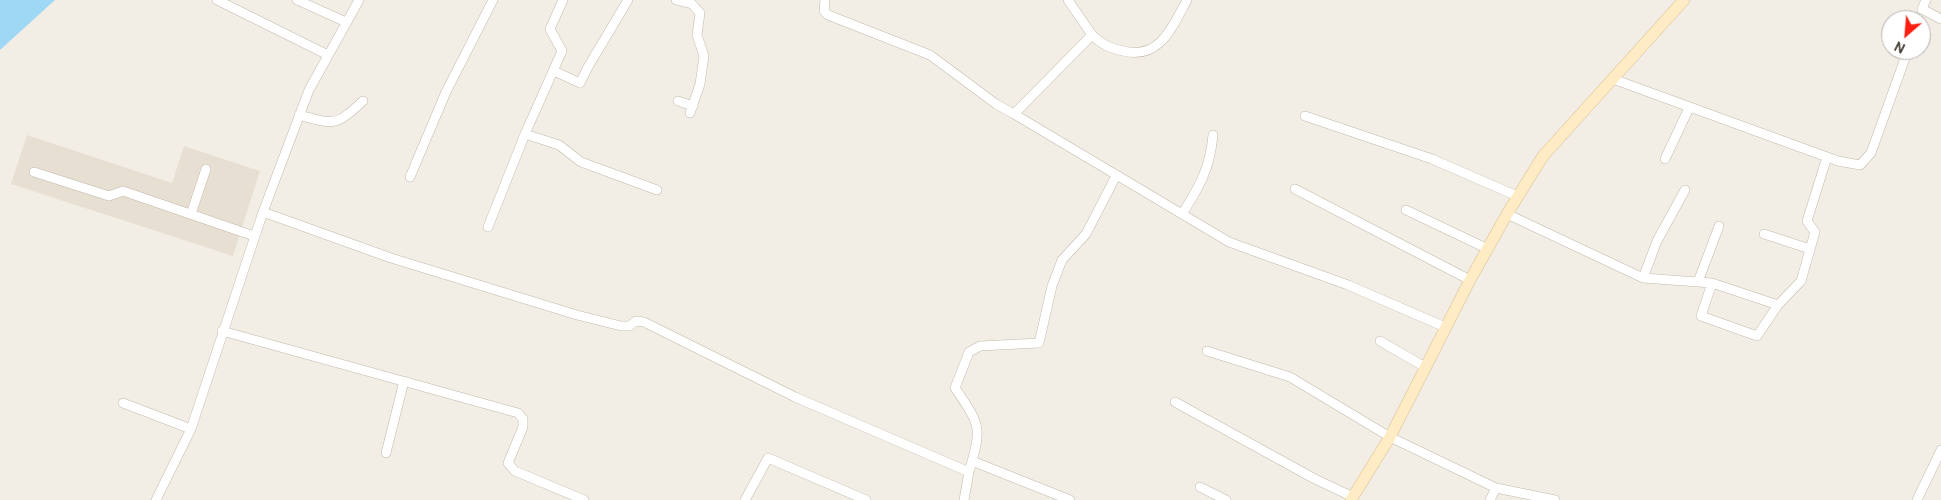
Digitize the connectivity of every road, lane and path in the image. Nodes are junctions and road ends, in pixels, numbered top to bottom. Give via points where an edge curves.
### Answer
1 (216, 0) edge
2 (297, 0) edge
3 (359, 0) edge
4 (493, 0) edge
5 (563, 0) edge
6 (628, 0) edge
7 (676, 0) edge
8 (825, 0) edge
9 (1068, 0) edge
10 (1187, 0) edge
11 (1684, 0) edge
12 (1926, 0) edge
13 (1922, 10) edge
14 (346, 22) junction
15 (1092, 35) junction
16 (328, 55) junction
17 (1904, 60) edge
18 (554, 71) junction
19 (1612, 79) junction
20 (363, 101) dead end
21 (678, 101) dead end
22 (1689, 108) junction
23 (1014, 114) junction
24 (299, 115) junction
25 (1305, 116) dead end
26 (525, 134) junction
27 (1213, 135) dead end
28 (1827, 157) junction
29 (1666, 159) dead end
30 (206, 169) dead end
31 (34, 172) dead end
32 (1116, 176) junction
33 (410, 177) dead end
34 (1295, 189) dead end
35 (657, 190) dead end
36 (1685, 190) dead end
37 (1517, 196) junction
38 (1406, 210) dead end
39 (263, 212) junction
40 (191, 214) junction
41 (1182, 214) junction
42 (1506, 214) junction
43 (1719, 226) dead end
44 (488, 227) dead end
45 (1764, 234) dead end
46 (254, 236) junction
47 (1488, 249) junction
48 (1810, 249) junction
49 (1643, 278) junction
50 (1470, 280) junction
51 (1698, 282) junction
52 (1712, 282) junction
53 (1778, 305) junction
54 (1445, 327) junction
55 (222, 331) junction
56 (1380, 341) dead end
57 (1207, 351) dead end
58 (1425, 367) junction
59 (404, 381) junction
60 (1175, 402) dead end
61 (123, 403) dead end
62 (191, 429) junction
63 (1390, 437) junction
64 (1941, 450) edge
65 (386, 453) dead end
66 (972, 461) junction
67 (969, 472) junction
68 (1200, 487) dead end
69 (1496, 488) junction
70 (1352, 498) edge
71 (156, 500) edge
72 (584, 500) edge
73 (745, 500) edge
74 (866, 500) edge
75 (964, 500) edge
76 (1070, 500) edge
77 (1226, 500) edge
78 (1490, 500) edge
79 (1555, 500) edge
80 (1917, 500) edge

1 - 16 street
2 - 14 street
3 - 14 street
4 - 33 street via 446,92
5 - 18 street via 550,29 562,51
6 - 18 street via 580,83
7 - 21 street via 692,4 700,13 697,35 704,56 692,110
8 - 23 street via 824,11 828,15 930,55
9 - 15 street
10 - 15 street via 1155,48 1142,54 1102,45
11 - 19 street
12 - 13 street
14 - 16 street
15 - 23 street
16 - 24 street
17 - 28 street via 1871,153 1860,165
18 - 26 street
19 - 22 street
19 - 37 street via 1543,156
20 - 24 street via 341,121
22 - 28 street
22 - 29 street
23 - 32 street
24 - 39 street
25 - 37 street via 1432,159
26 - 35 street via 559,144 581,162
26 - 44 street
27 - 41 street via 1211,159 1198,190
28 - 48 street via 1807,221 1815,232
30 - 40 street
31 - 40 street via 109,196 123,190
32 - 41 street
32 - 66 street via 1086,234 1062,260 1052,286 1039,342 980,346 969,352 955,388 974,415 979,429
34 - 50 street
36 - 49 street via 1657,241
37 - 42 street
38 - 47 street
39 - 46 street
39 - 67 street via 391,258 576,315 621,326 644,322 795,397
40 - 46 street
41 - 54 street via 1229,242 1348,285
42 - 47 street
42 - 49 street
43 - 51 street
45 - 48 street
46 - 55 street
47 - 50 street
48 - 53 street via 1801,281
49 - 51 street
50 - 54 street
51 - 52 street
52 - 53 street
52 - 53 street via 1701,316 1757,336
54 - 58 street
55 - 59 street
55 - 62 street
56 - 58 street
57 - 63 street via 1290,377
58 - 63 street
59 - 65 street
59 - 72 street via 518,413 523,419 523,427 508,463 515,471
60 - 70 street
61 - 62 street
62 - 71 street
63 - 69 street
63 - 70 street
64 - 80 street
66 - 67 street
66 - 76 street
67 - 75 street
68 - 77 street
69 - 78 street
69 - 79 street
73 - 74 street via 768,458

